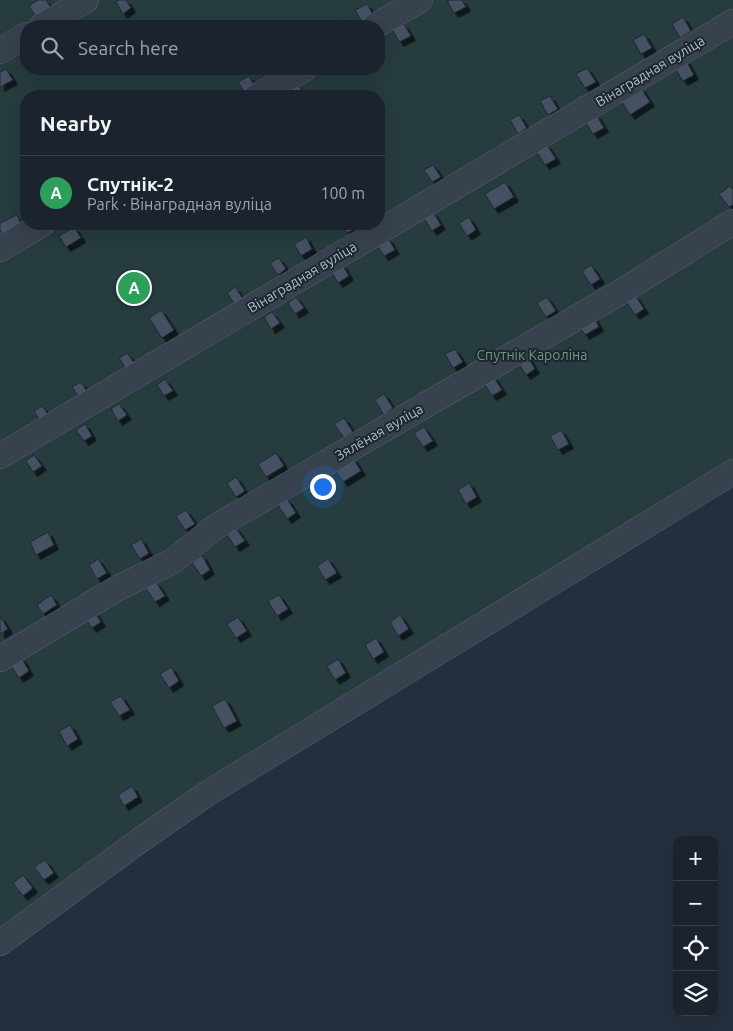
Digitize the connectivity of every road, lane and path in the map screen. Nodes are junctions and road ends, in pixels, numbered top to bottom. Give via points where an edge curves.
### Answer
1 (86, 0) edge
2 (420, 0) edge
3 (52, 20) edge
4 (385, 20) edge
5 (733, 22) edge
6 (20, 39) edge
7 (0, 51) edge
8 (294, 75) edge
9 (267, 90) edge
10 (733, 222) edge
11 (385, 228) edge
12 (32, 230) edge
13 (382, 230) edge
14 (0, 249) edge
15 (0, 456) edge
16 (733, 472) edge
17 (0, 659) edge
18 (0, 943) edge

1 - 3 street
2 - 4 street
5 - 11 street, Вінаградная вуліца
6 - 7 street
8 - 9 street
10 - 17 street, Зялёная вуліца via 619,293 215,527 173,561 116,589
12 - 14 street
13 - 15 street, Вінаградная вуліца
16 - 18 street via 208,792

